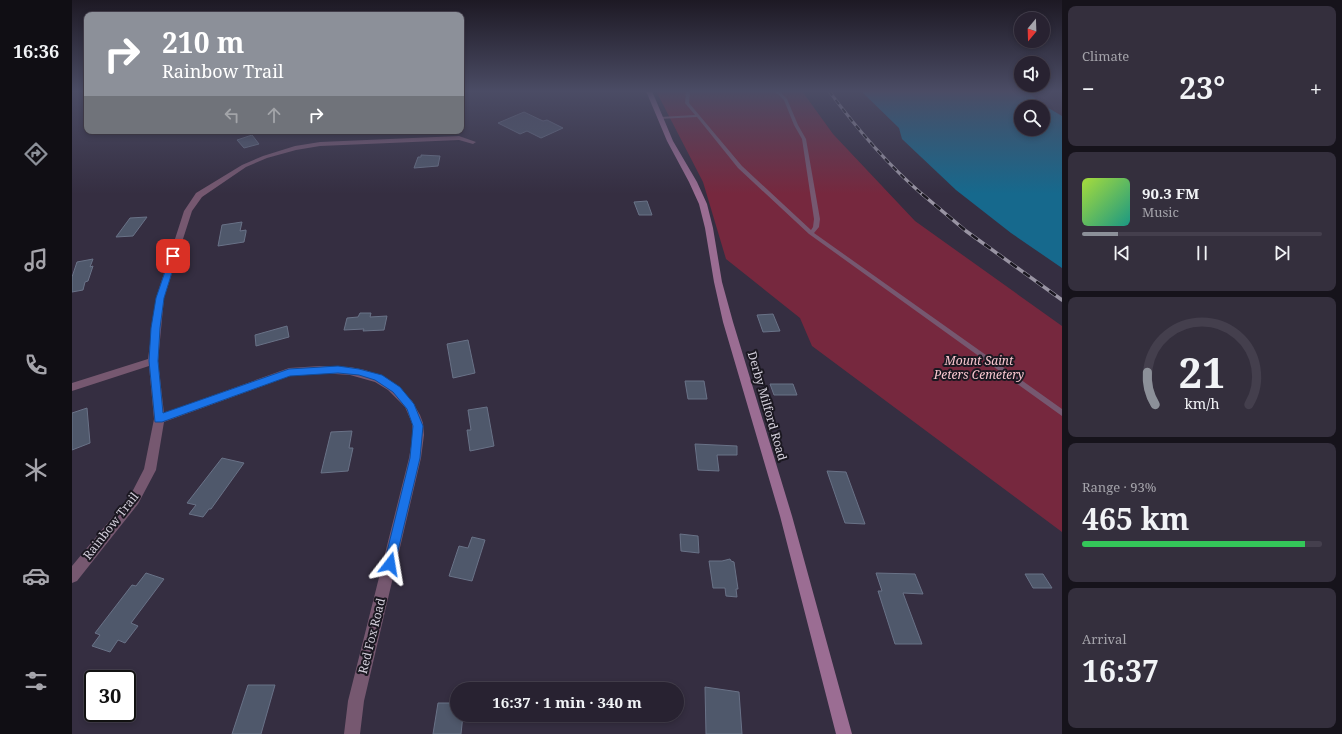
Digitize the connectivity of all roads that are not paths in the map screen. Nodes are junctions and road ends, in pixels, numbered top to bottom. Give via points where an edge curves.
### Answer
1 (664, 125) edge
2 (706, 125) edge
3 (796, 125) edge
4 (473, 142) dead end
5 (812, 233) junction
6 (153, 361) junction
7 (72, 387) edge
8 (1062, 413) edge
9 (159, 419) junction
10 (72, 576) edge
11 (352, 734) edge
12 (844, 734) edge

1 - 12 main road, Derby Milford Road via 702,204 725,308 786,516
2 - 5 lane via 740,167
3 - 5 lane via 804,139 817,219
4 - 6 street, Rainbow Trail via 459,138 320,144 265,157 227,175 199,195 188,211 160,298
5 - 8 lane
6 - 7 street
6 - 9 street, Rainbow Trail
9 - 10 street, Rainbow Trail via 150,470 134,500
9 - 11 street, Red Fox Road via 289,372 312,370 338,369 379,378 396,390 411,407 418,426 415,458 356,701

